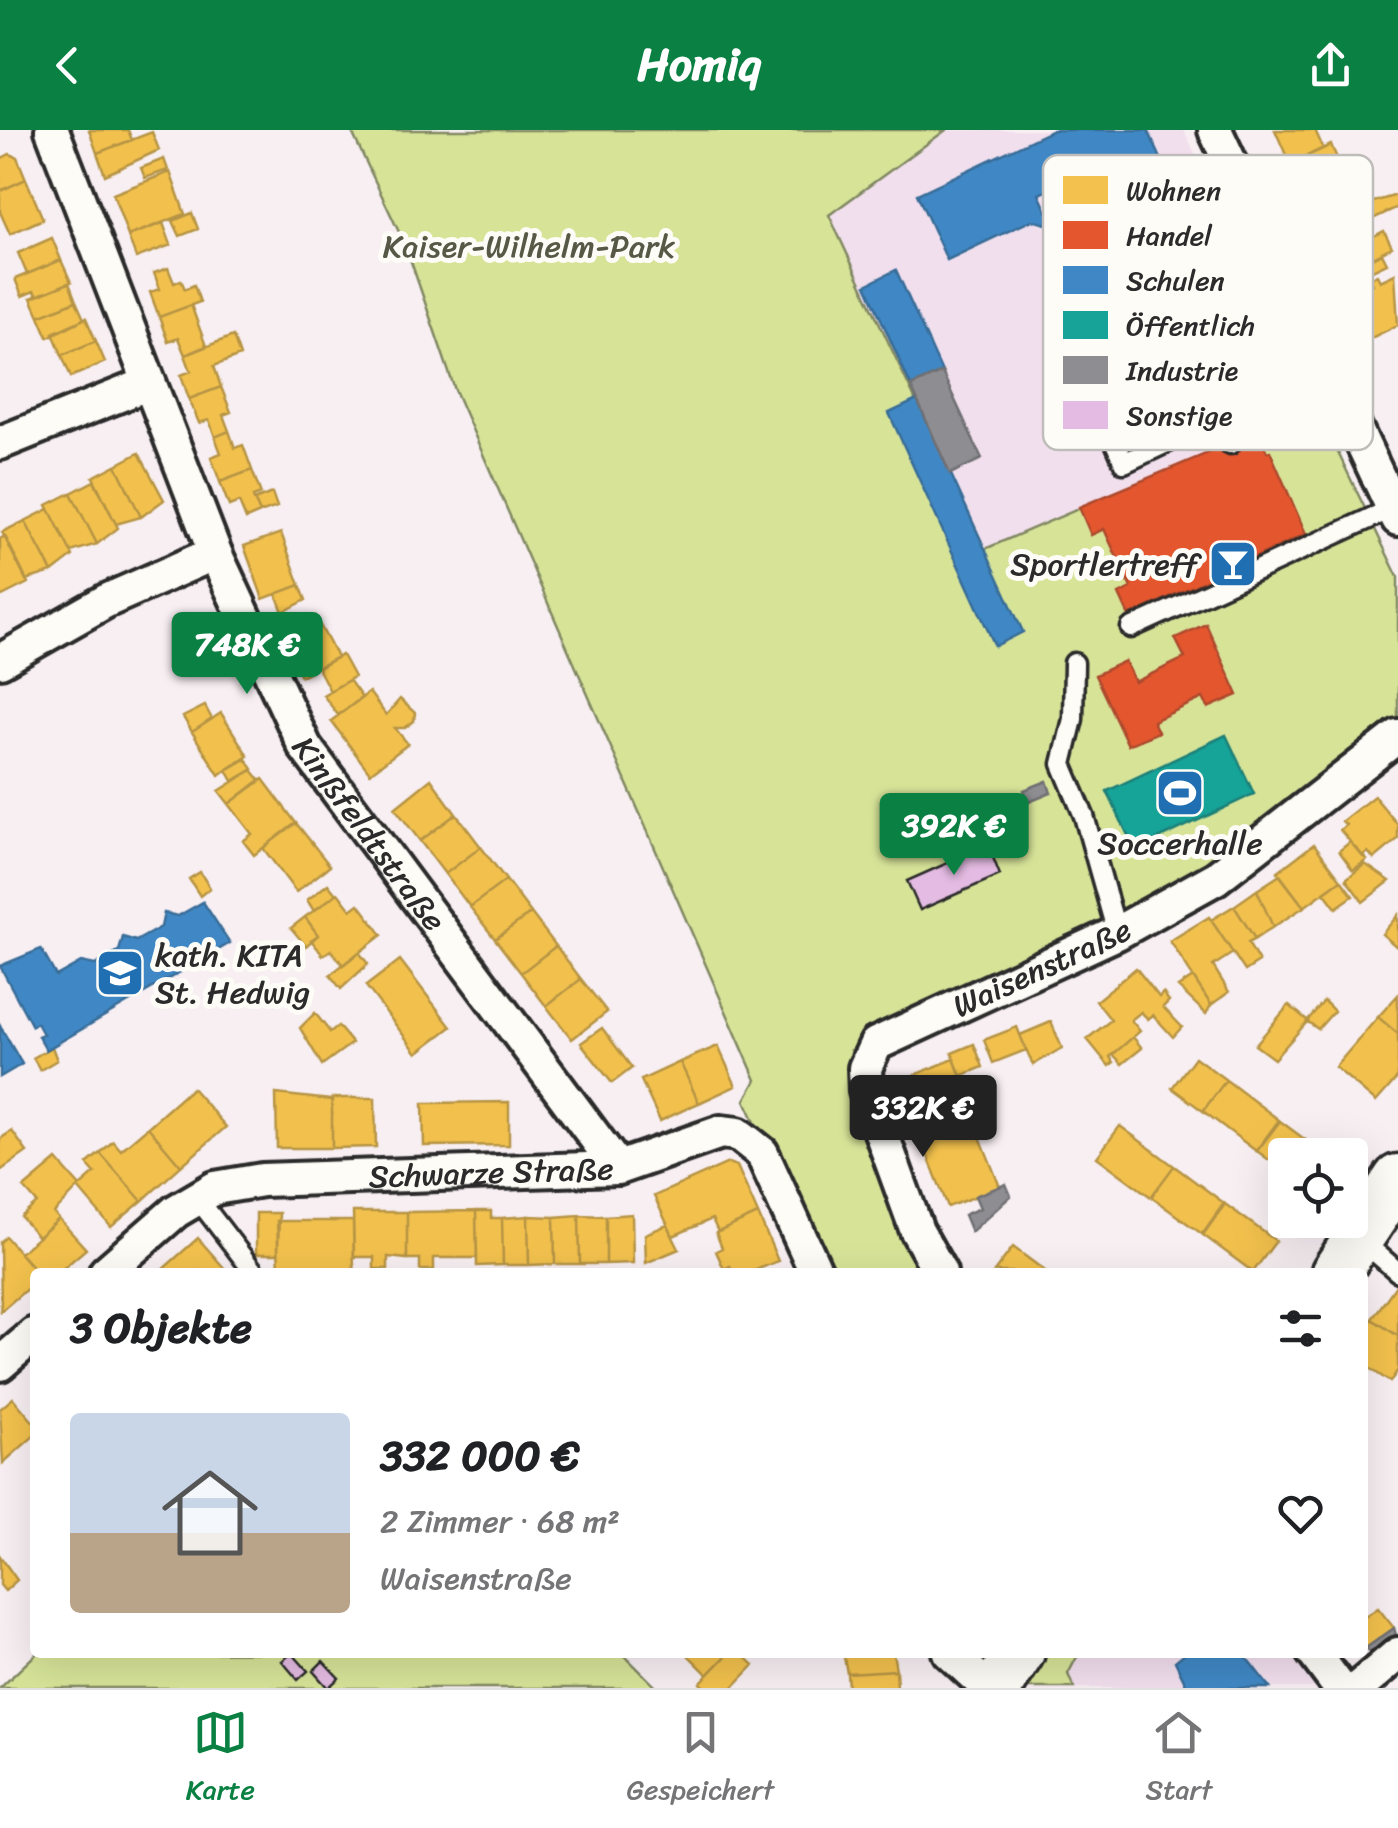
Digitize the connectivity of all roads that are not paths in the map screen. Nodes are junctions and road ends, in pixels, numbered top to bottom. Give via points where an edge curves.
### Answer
1 (52, 130) edge
2 (1215, 130) edge
3 (1227, 155) edge
4 (146, 384) junction
5 (0, 442) edge
6 (1118, 450) edge
7 (1153, 450) edge
8 (1365, 450) edge
9 (1396, 514) edge
10 (215, 553) junction
11 (1130, 628) dead end
12 (0, 661) edge
13 (1074, 663) dead end
14 (1398, 736) edge
15 (1117, 934) junction
16 (618, 1168) junction
17 (1398, 1180) edge
18 (198, 1198) junction
19 (1348, 1255) edge
20 (111, 1268) edge
21 (251, 1268) edge
22 (814, 1268) edge
23 (938, 1268) edge
24 (1398, 1272) edge
25 (30, 1338) edge
26 (0, 1364) edge
27 (1398, 1654) edge
28 (956, 1658) edge
29 (1016, 1658) edge
30 (1318, 1658) edge
31 (988, 1688) edge
32 (997, 1688) edge
33 (1340, 1688) edge
34 (1358, 1688) edge

1 - 4 street, Kinßfeldtstraße
2 - 3 street
4 - 5 street
4 - 10 street, Kinßfeldtstraße
6 - 7 lane via 1124,463
8 - 9 street
9 - 11 lane
10 - 12 street via 106,601
10 - 16 street, Kinßfeldtstraße via 305,747
13 - 15 lane via 1074,718 1062,764
14 - 15 street, Waisenstraße via 1216,878
15 - 23 street, Waisenstraße via 886,1036 869,1052 866,1092 916,1232
16 - 18 street, Schwarze Straße via 262,1180 215,1188
16 - 22 street, Schwarze Straße via 721,1132 738,1134 762,1153
17 - 19 main road
18 - 20 street, Schwarze Straße
18 - 21 lane
19 - 24 lane
25 - 26 street
27 - 34 street
28 - 31 street
29 - 32 main road
30 - 33 street

